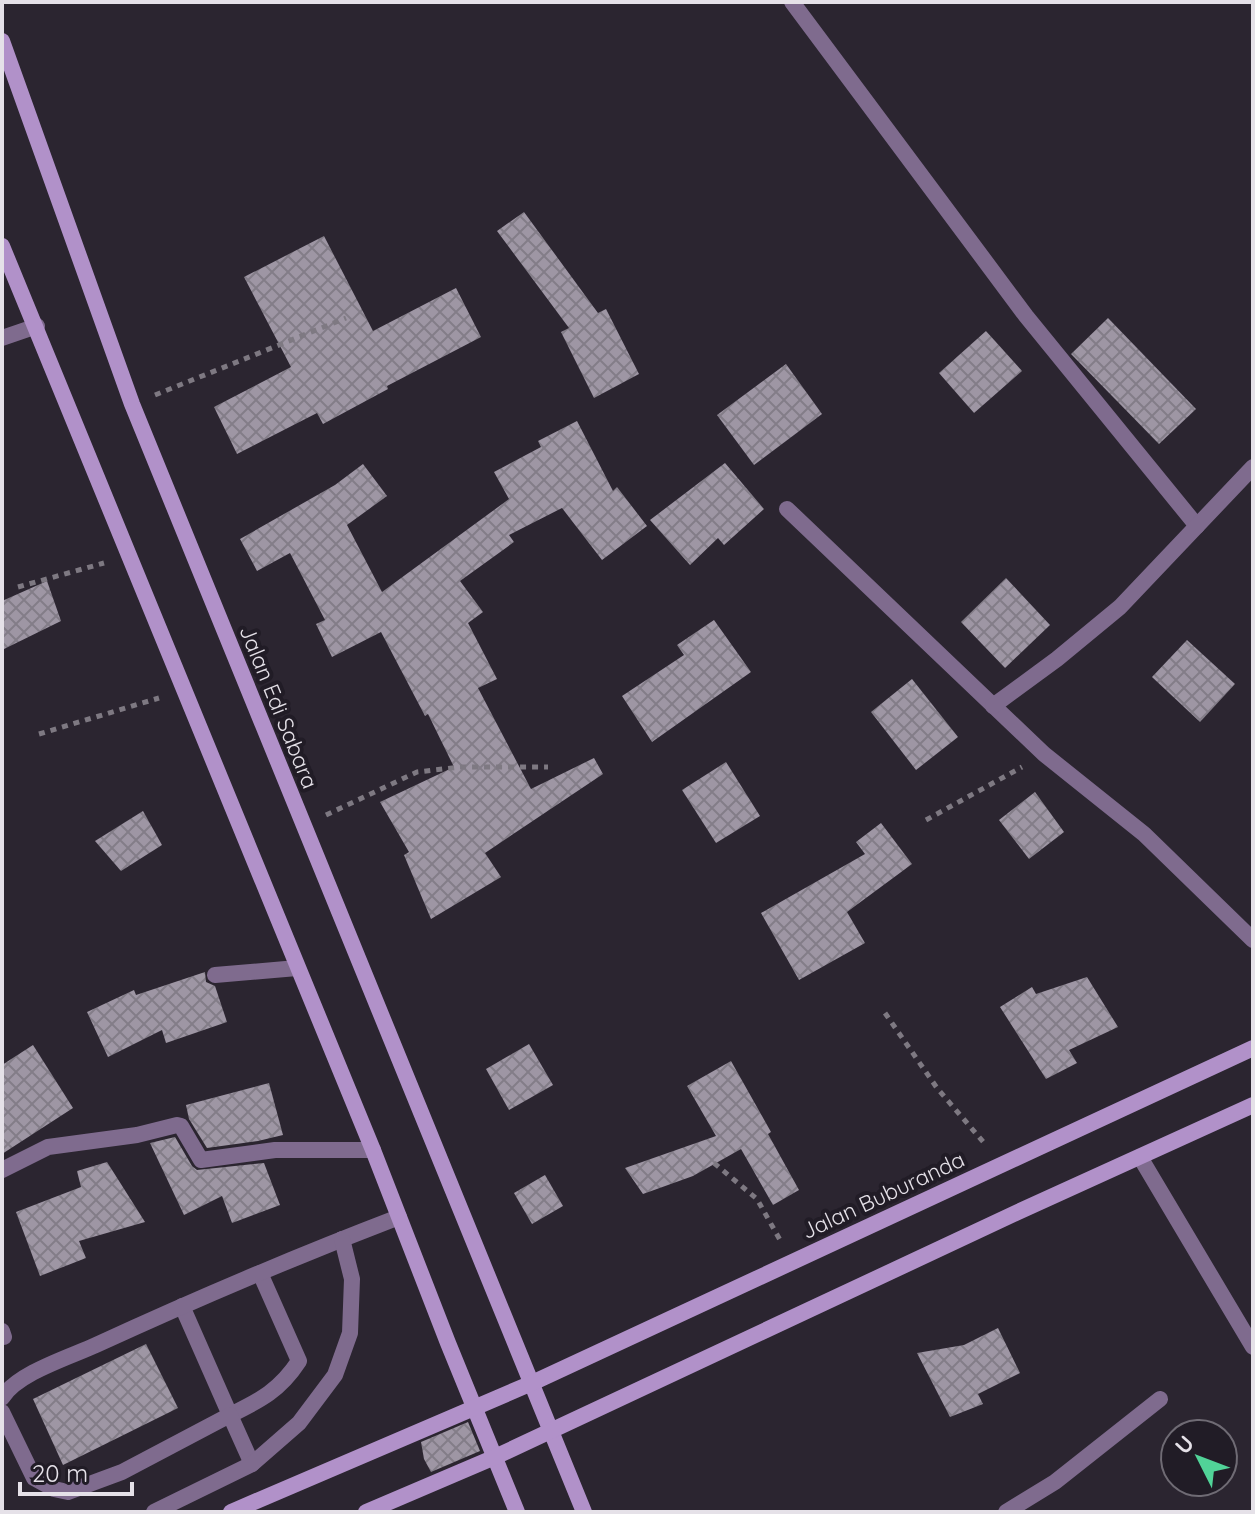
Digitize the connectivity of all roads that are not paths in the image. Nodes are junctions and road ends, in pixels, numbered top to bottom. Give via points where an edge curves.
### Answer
1 (792, 2) edge
2 (2, 41) edge
3 (2, 246) edge
4 (37, 326) junction
5 (2, 338) edge
6 (1253, 467) edge
7 (787, 509) dead end
8 (1197, 526) junction
9 (993, 706) junction
10 (1253, 940) edge
11 (297, 968) junction
12 (215, 975) dead end
13 (1253, 1048) edge
14 (1253, 1105) edge
15 (373, 1150) junction
16 (1140, 1157) junction
17 (2, 1170) edge
18 (399, 1217) junction
19 (342, 1239) junction
20 (260, 1273) junction
21 (182, 1306) junction
22 (1253, 1347) edge
23 (532, 1383) junction
24 (2, 1398) edge
25 (1160, 1399) dead end
26 (475, 1407) junction
27 (2, 1412) edge
28 (230, 1415) junction
29 (551, 1431) junction
30 (495, 1457) junction
31 (252, 1464) junction
32 (154, 1512) edge
33 (231, 1512) edge
34 (366, 1512) edge
35 (517, 1512) edge
36 (584, 1512) edge
37 (1006, 1512) edge

1 - 8 street via 1026,316
2 - 23 main road, Jalan Edi Sabara via 132,404
3 - 4 main road
4 - 5 street
4 - 11 main road
6 - 8 street
7 - 9 street
8 - 9 street via 1120,607
9 - 10 street via 1144,834
11 - 12 street
11 - 15 main road
13 - 23 main road, Jalan Buburanda
14 - 16 main road
15 - 17 street via 275,1150 201,1160 177,1125 48,1147
15 - 18 main road
16 - 22 street
16 - 29 main road
18 - 19 street
18 - 26 main road
19 - 20 street
19 - 31 street via 352,1279 350,1333 335,1375 299,1423
20 - 21 street
20 - 28 street via 299,1361 285,1382
21 - 24 street via 23,1378
21 - 28 street
23 - 26 main road, Jalan Buburanda
23 - 29 main road, Jalan Edi Sabara
25 - 37 street via 1055,1482
26 - 30 main road
26 - 33 main road, Jalan Buburanda
27 - 28 street via 34,1478 68,1492 122,1472
28 - 31 street
29 - 30 main road
29 - 36 main road, Jalan Edi Sabara
30 - 34 main road
30 - 35 main road
31 - 32 street

